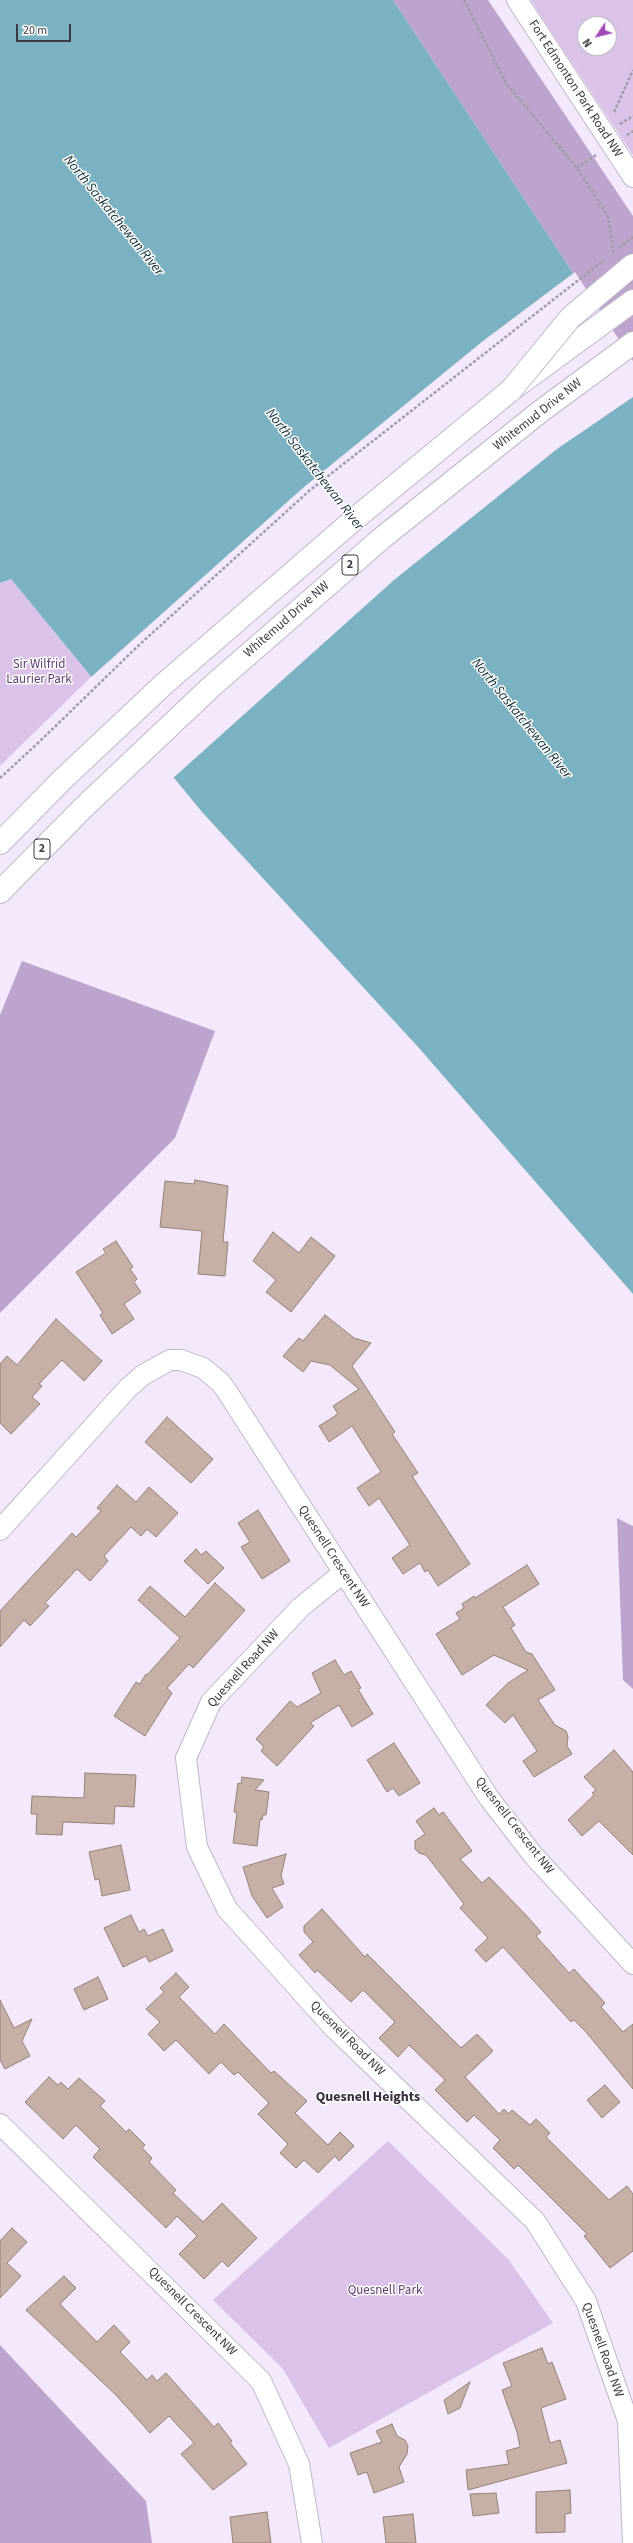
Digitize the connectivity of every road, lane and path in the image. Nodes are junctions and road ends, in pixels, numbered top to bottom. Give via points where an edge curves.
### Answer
1 (464, 0) edge
2 (517, 0) edge
3 (633, 70) edge
4 (604, 135) junction
5 (633, 177) edge
6 (633, 237) edge
7 (624, 262) edge
8 (633, 301) edge
9 (633, 343) edge
10 (511, 390) junction
11 (0, 778) edge
12 (0, 844) edge
13 (0, 892) edge
14 (0, 1530) edge
15 (343, 1573) junction
16 (633, 1964) edge
17 (0, 2124) edge
18 (312, 2543) edge
19 (633, 2543) edge

1 - 7 path via 506,83 577,168 594,194 608,217 612,247
2 - 4 street, Fort Edmonton Park Road NW
3 - 4 path
4 - 5 street, Fort Edmonton Park Road NW
6 - 11 path, bridge via 309,491 138,646
7 - 10 highway, bridge via 571,317
8 - 10 highway, 2, bridge
9 - 13 highway, Whitemud Drive NW / 2 via 382,538 212,686 84,807
10 - 12 highway, 2 via 332,538 164,684 63,779
14 - 15 street, Quesnell Crescent NW via 135,1381 160,1364 170,1360 181,1360 203,1368 221,1383
15 - 16 street, Quesnell Crescent NW via 489,1798 533,1855
15 - 19 street, Quesnell Road NW via 301,1606 211,1702 186,1758 197,1847 227,1909 333,2027 535,2221 586,2301 628,2421
17 - 18 street, Quesnell Crescent NW via 261,2381 299,2464

